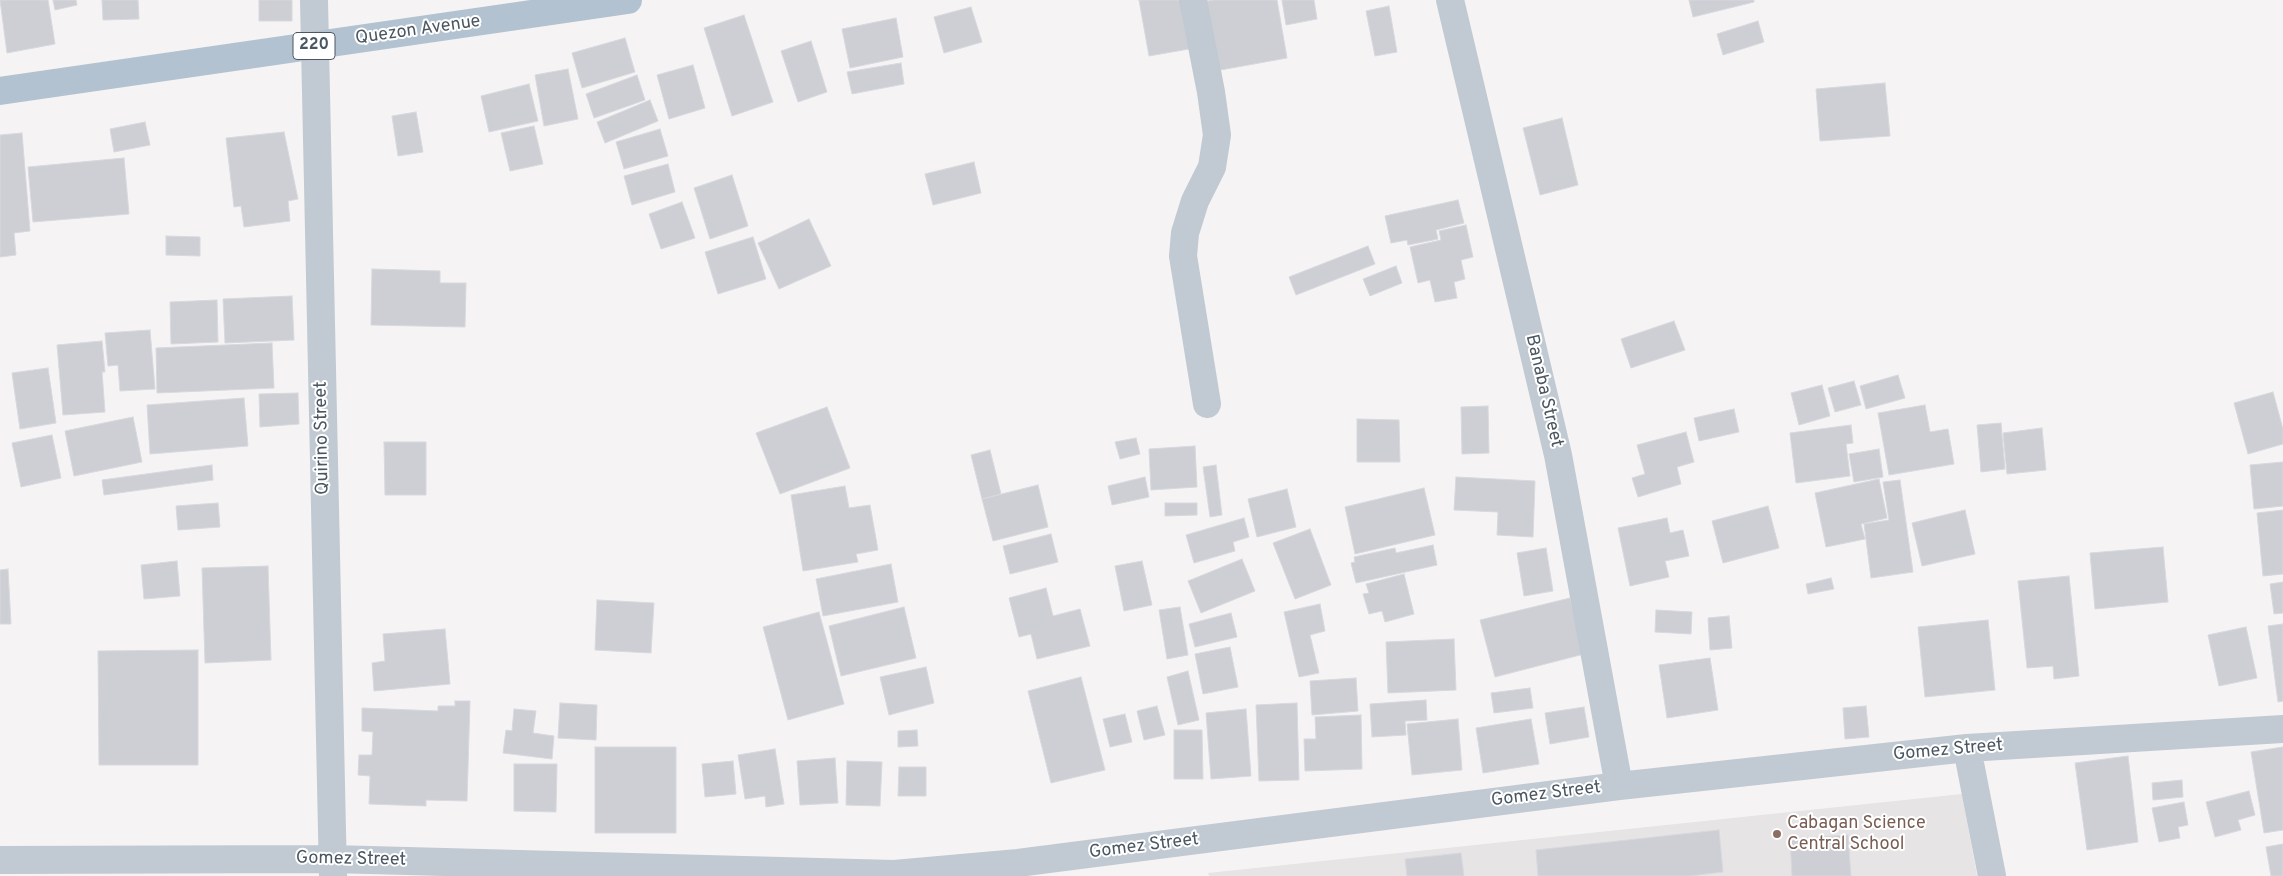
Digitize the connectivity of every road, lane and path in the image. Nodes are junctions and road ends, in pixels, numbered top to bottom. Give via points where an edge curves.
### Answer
1 (314, 0) edge
2 (628, 0) edge
3 (1192, 0) edge
4 (1450, 0) edge
5 (314, 46) junction
6 (0, 91) edge
7 (1207, 404) dead end
8 (2283, 729) edge
9 (1967, 748) junction
10 (1619, 786) junction
11 (0, 860) edge
12 (333, 867) edge
13 (894, 875) edge
14 (1992, 876) edge

1 - 5 street, Quirino Street
2 - 5 main road, Quezon Avenue / 220
3 - 7 street via 1217,135 1212,167 1195,201 1185,232 1183,256
4 - 10 street, Banaba Street via 1558,455
5 - 6 main road, Quezon Avenue / 220
5 - 12 street, Quirino Street
8 - 9 street, Gomez Street
9 - 10 street, Gomez Street
9 - 14 street
10 - 13 street, Gomez Street via 1018,863
11 - 12 street, Gomez Street
12 - 13 street, Gomez Street

